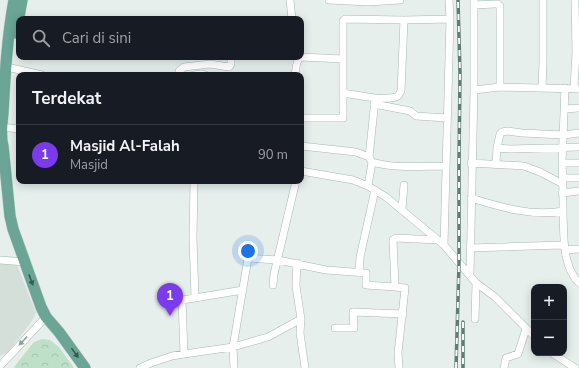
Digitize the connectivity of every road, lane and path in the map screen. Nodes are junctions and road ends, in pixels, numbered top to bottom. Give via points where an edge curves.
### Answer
1 (14, 0) edge
2 (22, 0) edge
3 (290, 0) edge
4 (329, 0) edge
5 (400, 0) edge
6 (449, 0) edge
7 (543, 0) edge
8 (575, 0) edge
9 (474, 3) edge
10 (292, 16) edge
11 (15, 18) edge
12 (404, 20) junction
13 (450, 20) junction
14 (4, 49) edge
15 (304, 57) edge
16 (343, 59) junction
17 (231, 60) edge
18 (298, 60) edge
19 (8, 68) junction
20 (27, 72) edge
21 (179, 72) edge
22 (296, 72) edge
23 (500, 87) junction
24 (542, 88) junction
25 (566, 88) junction
26 (576, 89) edge
27 (474, 90) junction
28 (343, 93) junction
29 (375, 101) junction
30 (579, 108) edge
31 (565, 109) junction
32 (304, 118) edge
33 (447, 118) junction
34 (4, 127) junction
35 (16, 129) edge
36 (579, 133) edge
37 (564, 135) junction
38 (304, 146) edge
39 (579, 147) edge
40 (497, 148) junction
41 (563, 148) junction
42 (370, 159) junction
43 (471, 163) junction
44 (562, 163) junction
45 (579, 163) edge
46 (496, 164) junction
47 (446, 166) junction
48 (304, 171) edge
49 (579, 178) edge
50 (563, 181) junction
51 (194, 184) edge
52 (295, 184) edge
53 (404, 186) dead end
54 (372, 188) junction
55 (579, 191) edge
56 (562, 193) junction
57 (471, 198) junction
58 (402, 209) junction
59 (563, 211) junction
60 (441, 242) junction
61 (470, 248) junction
62 (564, 248) junction
63 (579, 249) edge
64 (0, 260) edge
65 (278, 260) junction
66 (25, 262) junction
67 (297, 264) junction
68 (359, 273) junction
69 (470, 275) junction
70 (476, 283) junction
71 (579, 283) edge
72 (273, 285) dead end
73 (395, 287) junction
74 (242, 290) junction
75 (195, 298) junction
76 (402, 314) junction
77 (46, 317) junction
78 (301, 319) junction
79 (475, 319) dead end
80 (335, 328) dead end
81 (526, 328) junction
82 (531, 333) edge
83 (233, 347) junction
84 (184, 354) junction
85 (557, 356) edge
86 (0, 366) edge
87 (85, 368) edge
88 (140, 368) edge
89 (234, 368) edge
90 (305, 368) edge
91 (399, 368) edge
92 (504, 368) edge
93 (575, 368) edge

1 - 11 main road
2 - 11 main road
3 - 10 street
4 - 5 street
6 - 13 street
7 - 24 street
8 - 26 street
9 - 23 street via 500,6
9 - 27 street
11 - 14 main road
11 - 19 main road
12 - 13 street
12 - 16 street via 345,19
12 - 29 street via 400,94 396,98
13 - 33 street
14 - 19 main road
15 - 16 street
16 - 28 street
17 - 21 street via 228,67 210,64 187,66
18 - 22 street
19 - 20 street
19 - 34 main road
23 - 24 street
23 - 27 street
24 - 25 street
25 - 26 street
25 - 31 street
27 - 43 street
28 - 29 street
28 - 32 street via 343,118
29 - 33 street via 410,111 416,116
29 - 42 street
30 - 31 street
31 - 37 street
33 - 47 street
34 - 35 street
34 - 66 main road via 1,142 10,216
36 - 37 street
37 - 40 street via 504,131 500,134
37 - 41 street
38 - 42 street via 356,152
39 - 41 street
40 - 41 street
40 - 46 street
41 - 44 street
42 - 47 street via 386,165
42 - 54 street
43 - 46 street
43 - 57 street
44 - 45 street
44 - 50 street
46 - 50 street via 524,166
47 - 60 street
48 - 54 street via 344,178
49 - 50 street
50 - 56 street
51 - 75 street
52 - 65 street
53 - 58 street
54 - 58 street
54 - 68 street
55 - 56 street
56 - 59 street
57 - 59 street via 519,211
57 - 61 street
58 - 60 street
59 - 62 street
60 - 69 street
60 - 73 street via 394,239
61 - 62 street
61 - 69 street
62 - 63 street
62 - 71 street via 571,270
64 - 66 street
65 - 67 street
65 - 72 street
65 - 74 street via 248,258
66 -> 77 main road
67 - 68 street
67 - 78 street via 296,286
68 - 73 street via 366,273 366,285
69 - 70 street
70 - 79 street
70 - 81 street via 495,297
73 - 76 street via 405,288
74 - 75 street
74 - 83 street
75 - 84 street via 182,300
76 - 80 street via 353,312 354,328
76 - 91 street
77 -> 86 street
77 -> 87 main road
78 - 83 street via 268,337
78 - 90 street via 300,333
81 - 82 street
81 - 92 street via 518,354 506,358
83 - 84 street
83 - 89 street
84 - 88 street
85 - 93 street

